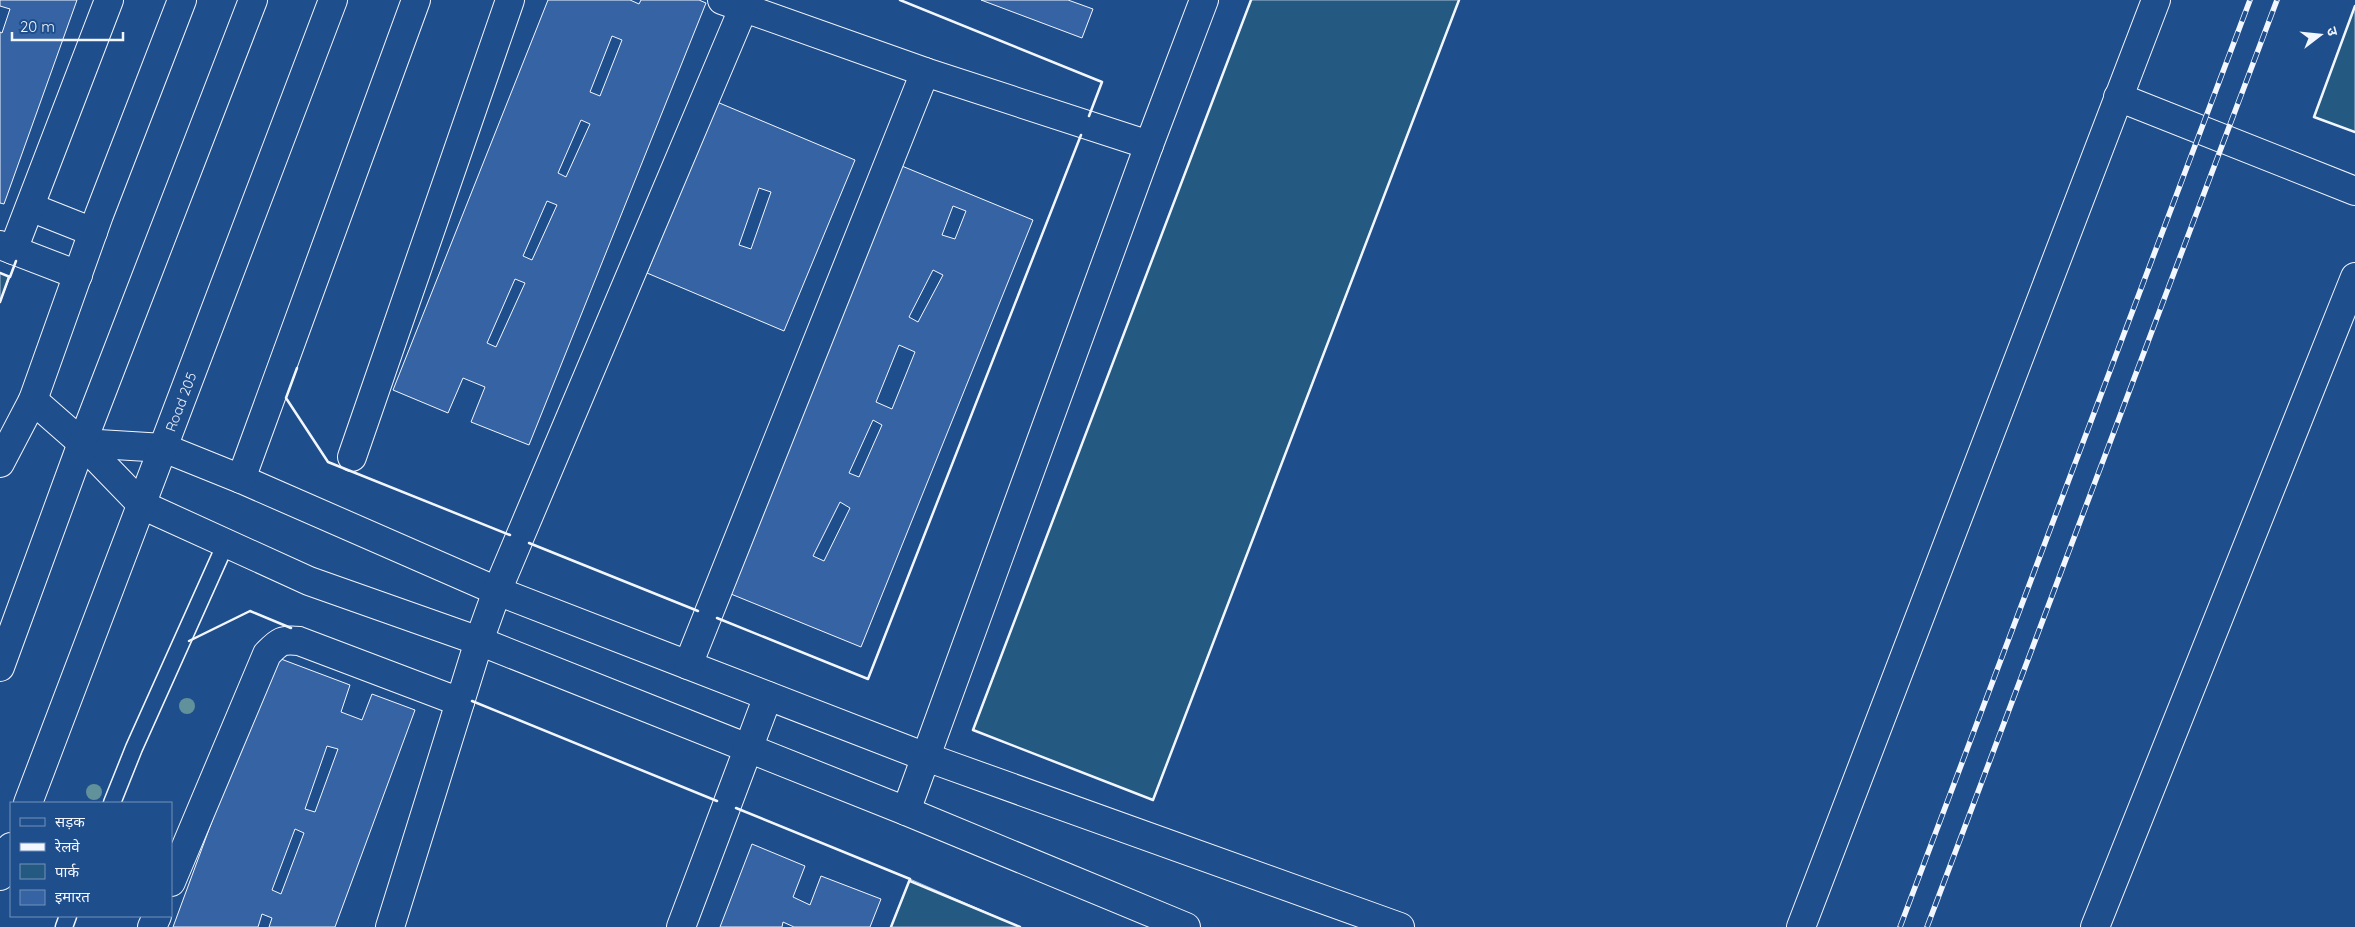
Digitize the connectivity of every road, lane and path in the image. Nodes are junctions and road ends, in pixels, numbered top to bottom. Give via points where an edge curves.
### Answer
1 (109, 0) edge
2 (182, 0) edge
3 (254, 0) edge
4 (333, 0) edge
5 (416, 0) edge
6 (510, 0) edge
7 (1204, 0) edge
8 (2156, 0) edge
9 (732, 4) edge
10 (925, 72) junction
11 (2118, 97) junction
12 (1149, 145) junction
13 (2355, 191) edge
14 (30, 207) junction
15 (93, 232) junction
16 (7, 247) edge
17 (78, 275) junction
18 (2355, 278) edge
19 (33, 400) junction
20 (82, 443) junction
21 (164, 448) junction
22 (352, 458) dead end
23 (0, 463) edge
24 (241, 479) junction
25 (142, 505) junction
26 (226, 543) junction
27 (497, 591) junction
28 (479, 641) junction
29 (688, 665) junction
30 (0, 667) edge
31 (768, 696) junction
32 (460, 702) junction
33 (747, 750) junction
34 (926, 757) junction
35 (28, 802) edge
36 (112, 802) edge
37 (906, 811) junction
38 (10, 850) edge
39 (0, 876) edge
40 (172, 880) edge
41 (390, 927) edge
42 (681, 927) edge
43 (1186, 927) edge
44 (1400, 927) edge
45 (1801, 927) edge
46 (2095, 927) edge

1 - 14 street
2 - 15 street
3 - 20 street
4 - 21 street, Road 205
5 - 24 street
6 - 22 street
7 - 12 street
8 - 11 street
9 - 10 street
9 - 27 street
10 - 12 street
10 - 29 street
11 - 13 street
11 - 45 street
12 - 34 street
14 - 15 street
14 - 16 street
15 - 17 street
16 - 17 street
17 - 19 street
18 - 46 street
19 - 20 street
19 - 23 street
20 - 21 street
20 - 25 street
20 - 30 street
21 - 24 street
21 - 25 street, Road 205
24 - 27 street
25 - 26 street
25 - 35 street, Road 205
26 - 28 street via 309,581
26 - 36 lane
27 - 28 street
27 - 29 street
28 - 32 street
28 - 33 street
29 - 31 street
31 - 33 street
31 - 34 street
32 - 40 street via 299,641 285,640 277,644 267,654
32 - 41 street
33 - 37 street
33 - 42 street
34 - 37 street
34 - 44 street
37 - 43 street
38 - 39 street

